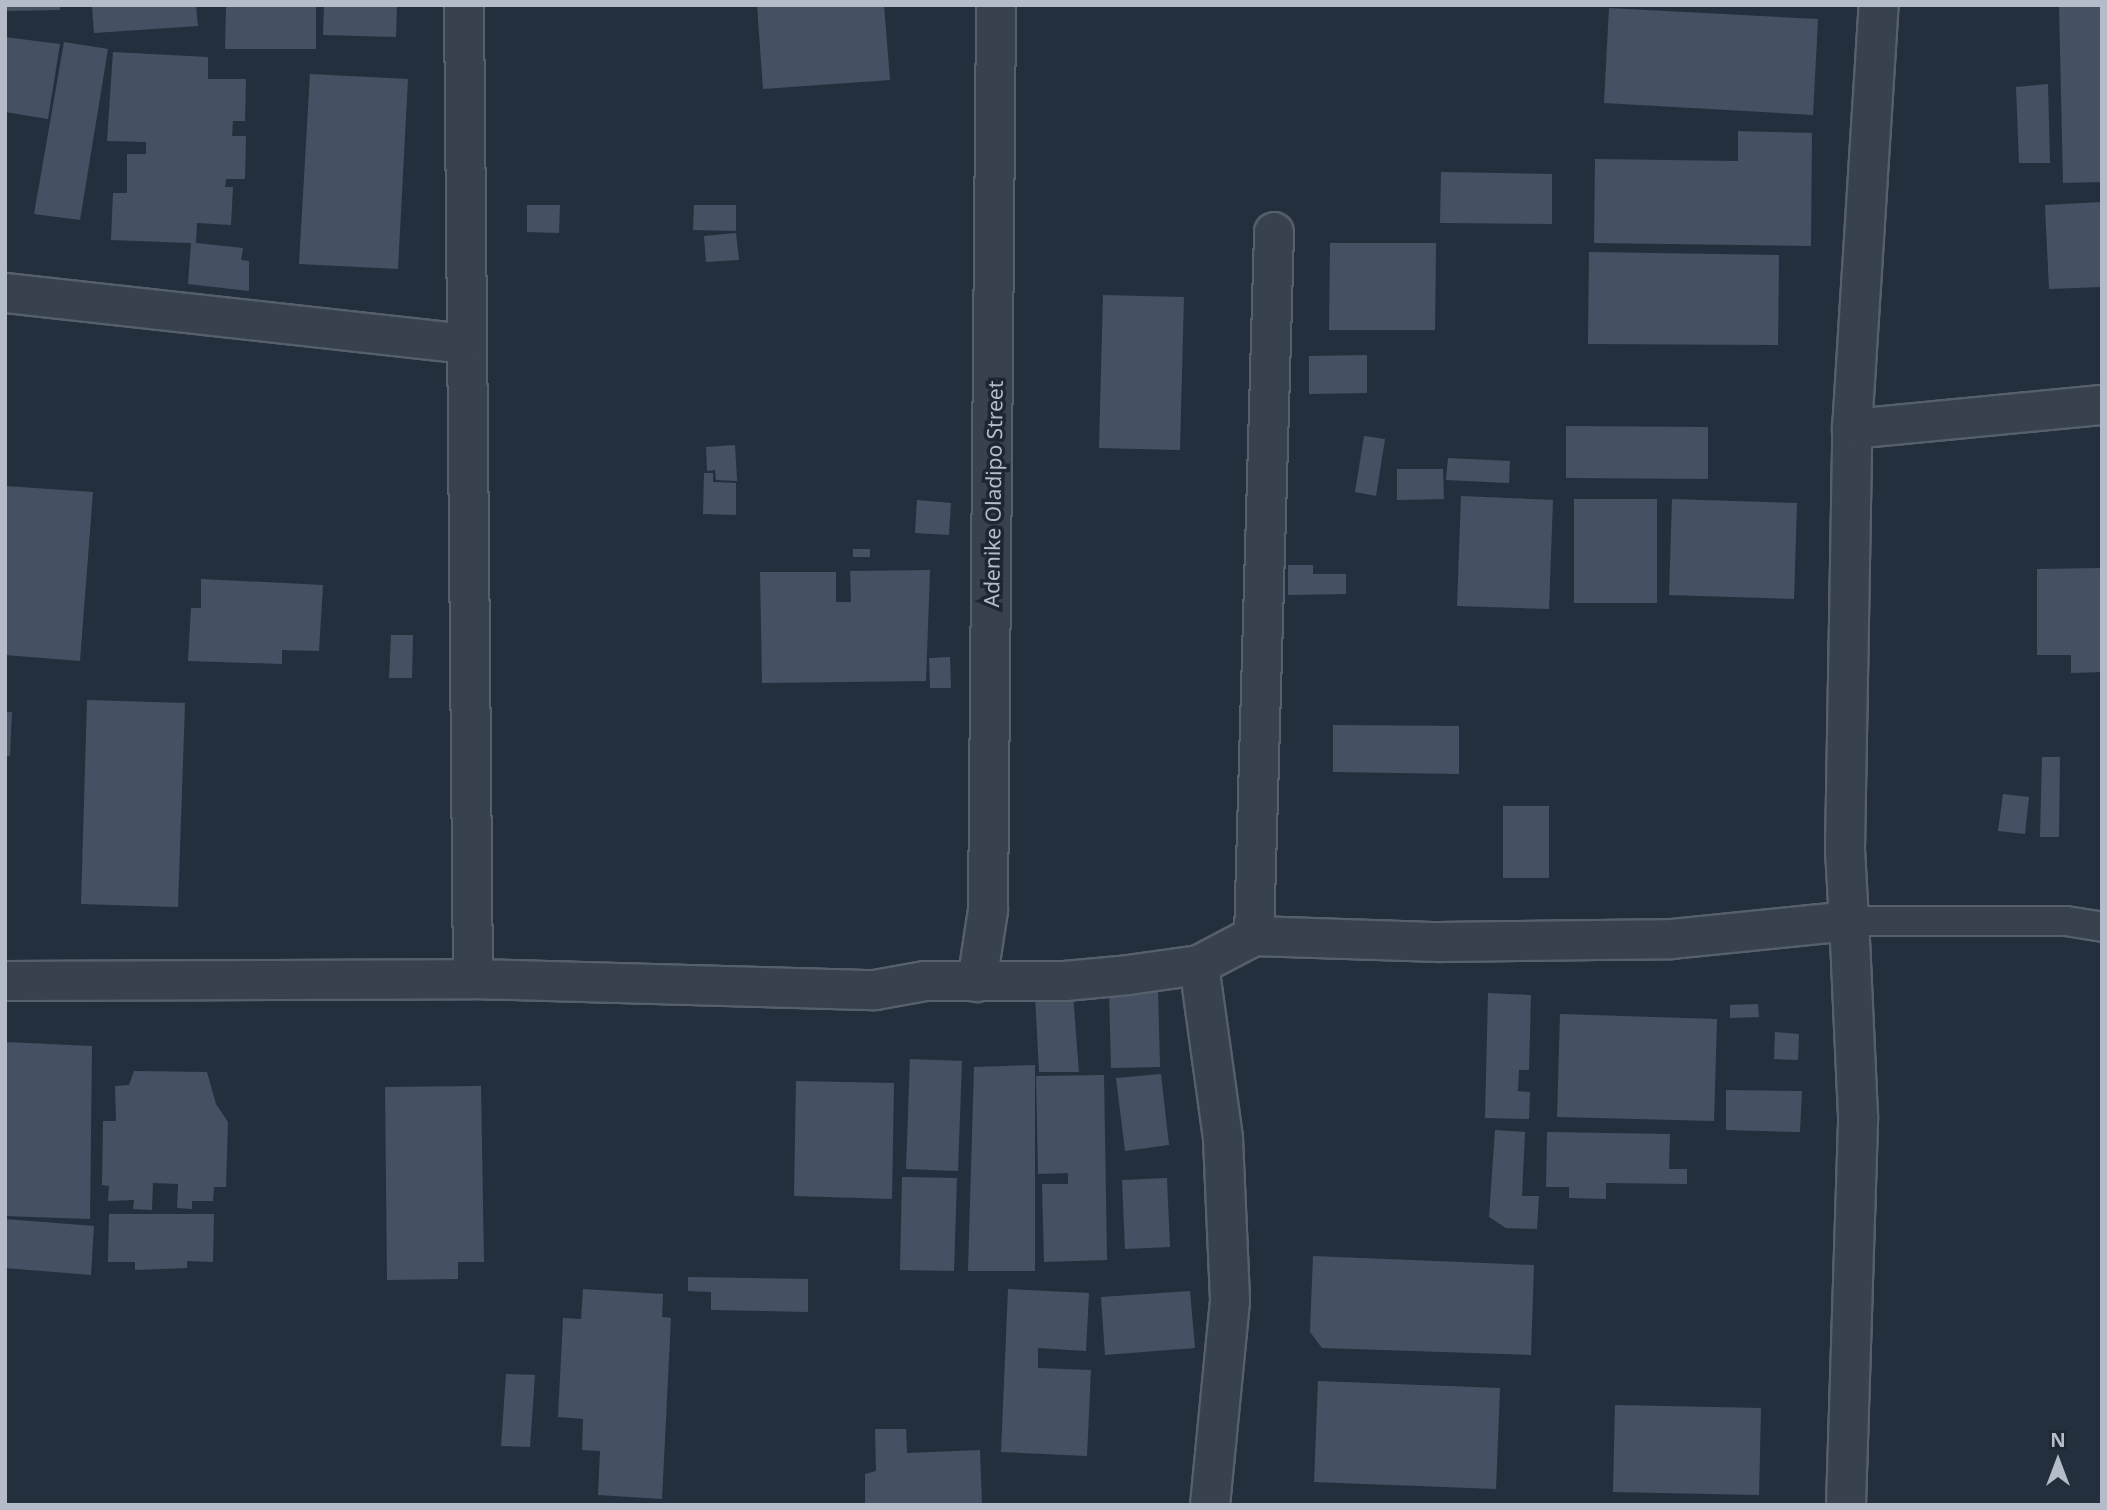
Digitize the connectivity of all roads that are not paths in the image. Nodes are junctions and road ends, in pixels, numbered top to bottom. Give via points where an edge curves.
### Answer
1 (464, 5) edge
2 (996, 5) edge
3 (1879, 5) edge
4 (1274, 232) dead end
5 (5, 293) edge
6 (464, 344) junction
7 (2102, 405) edge
8 (1852, 429) junction
9 (1849, 921) junction
10 (2102, 927) edge
11 (1254, 936) junction
12 (1199, 965) junction
13 (473, 979) junction
14 (5, 981) edge
15 (977, 982) junction
16 (1210, 1505) edge
17 (1846, 1505) edge

1 - 6 street
2 - 15 street, Adenike Oladipo Street via 988,910
3 - 8 street
4 - 11 street
5 - 6 street
6 - 13 street
7 - 8 street
8 - 9 street via 1845,850
9 - 10 lane via 2066,921
9 - 11 street via 1672,939 1439,942
9 - 17 street via 1858,1116
11 - 12 street
12 - 15 street via 1065,981
12 - 16 street via 1223,1139 1230,1301
13 - 14 street
13 - 15 street via 875,990 925,981

